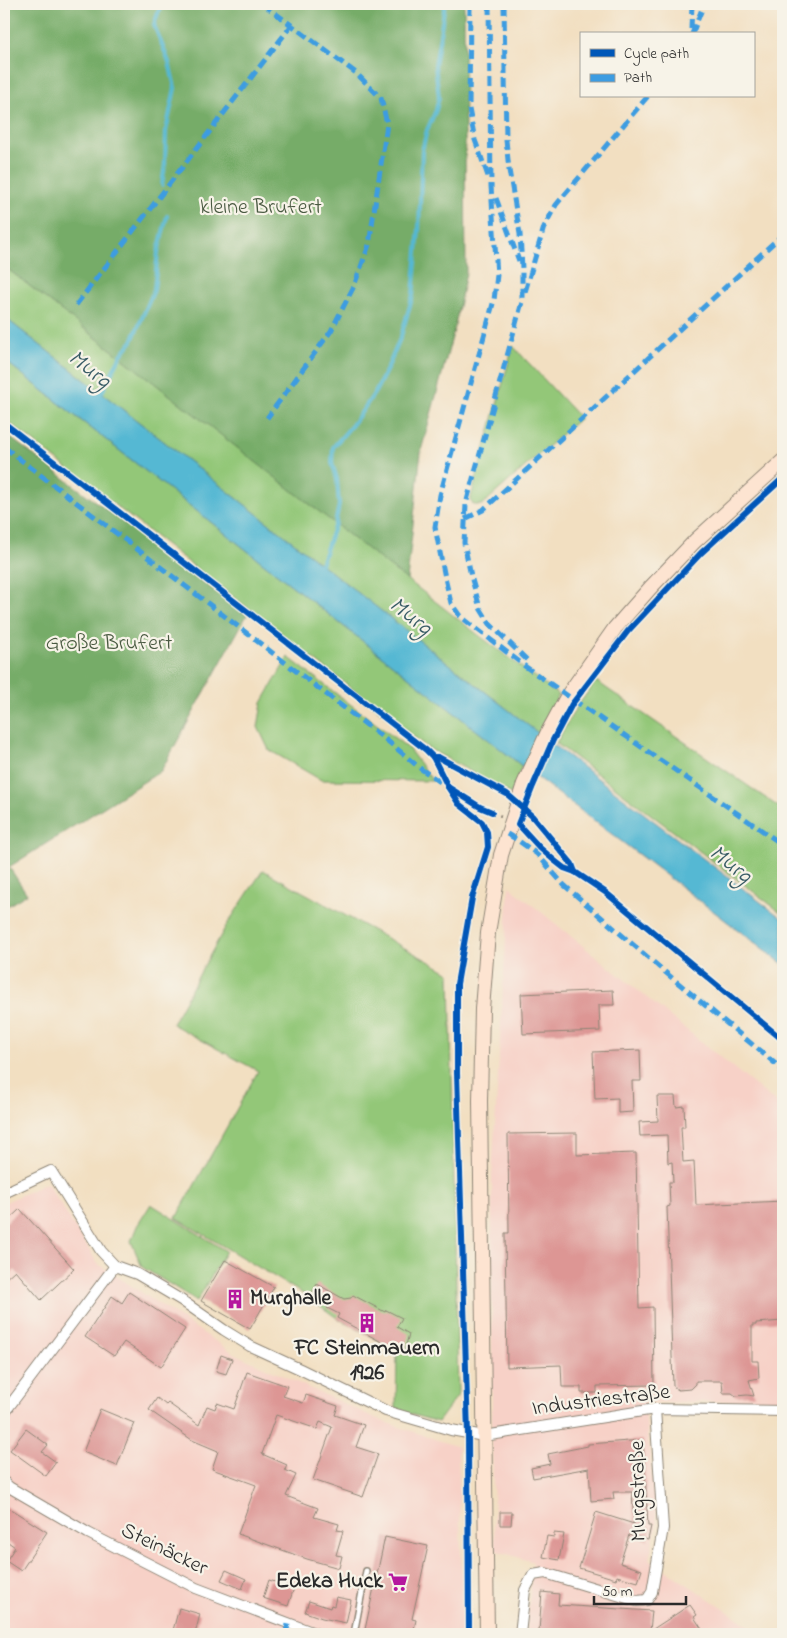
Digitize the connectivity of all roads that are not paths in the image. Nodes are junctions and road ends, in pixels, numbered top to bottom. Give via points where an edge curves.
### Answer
1 (783, 461) edge
2 (4, 1193) edge
3 (115, 1266) junction
4 (655, 1410) junction
5 (783, 1411) edge
6 (4, 1413) edge
7 (484, 1436) junction
8 (4, 1482) edge
9 (366, 1571) dead end
10 (317, 1634) edge
11 (354, 1634) edge
12 (487, 1634) edge
13 (520, 1634) edge

1 - 7 main road via 695,541 615,628 564,700 515,809 494,893 482,1009
2 - 3 street via 51,1171 101,1251
3 - 6 street
3 - 7 street, Industriestraße via 137,1274 250,1346 386,1411
4 - 5 street, Industriestraße
4 - 7 street, Industriestraße
4 - 13 street, Murgstraße via 663,1528 652,1592 647,1600 636,1601 545,1573 533,1575 525,1590
7 - 12 main road
8 - 10 street, Steinäcker via 88,1533 196,1588
9 - 11 lane

